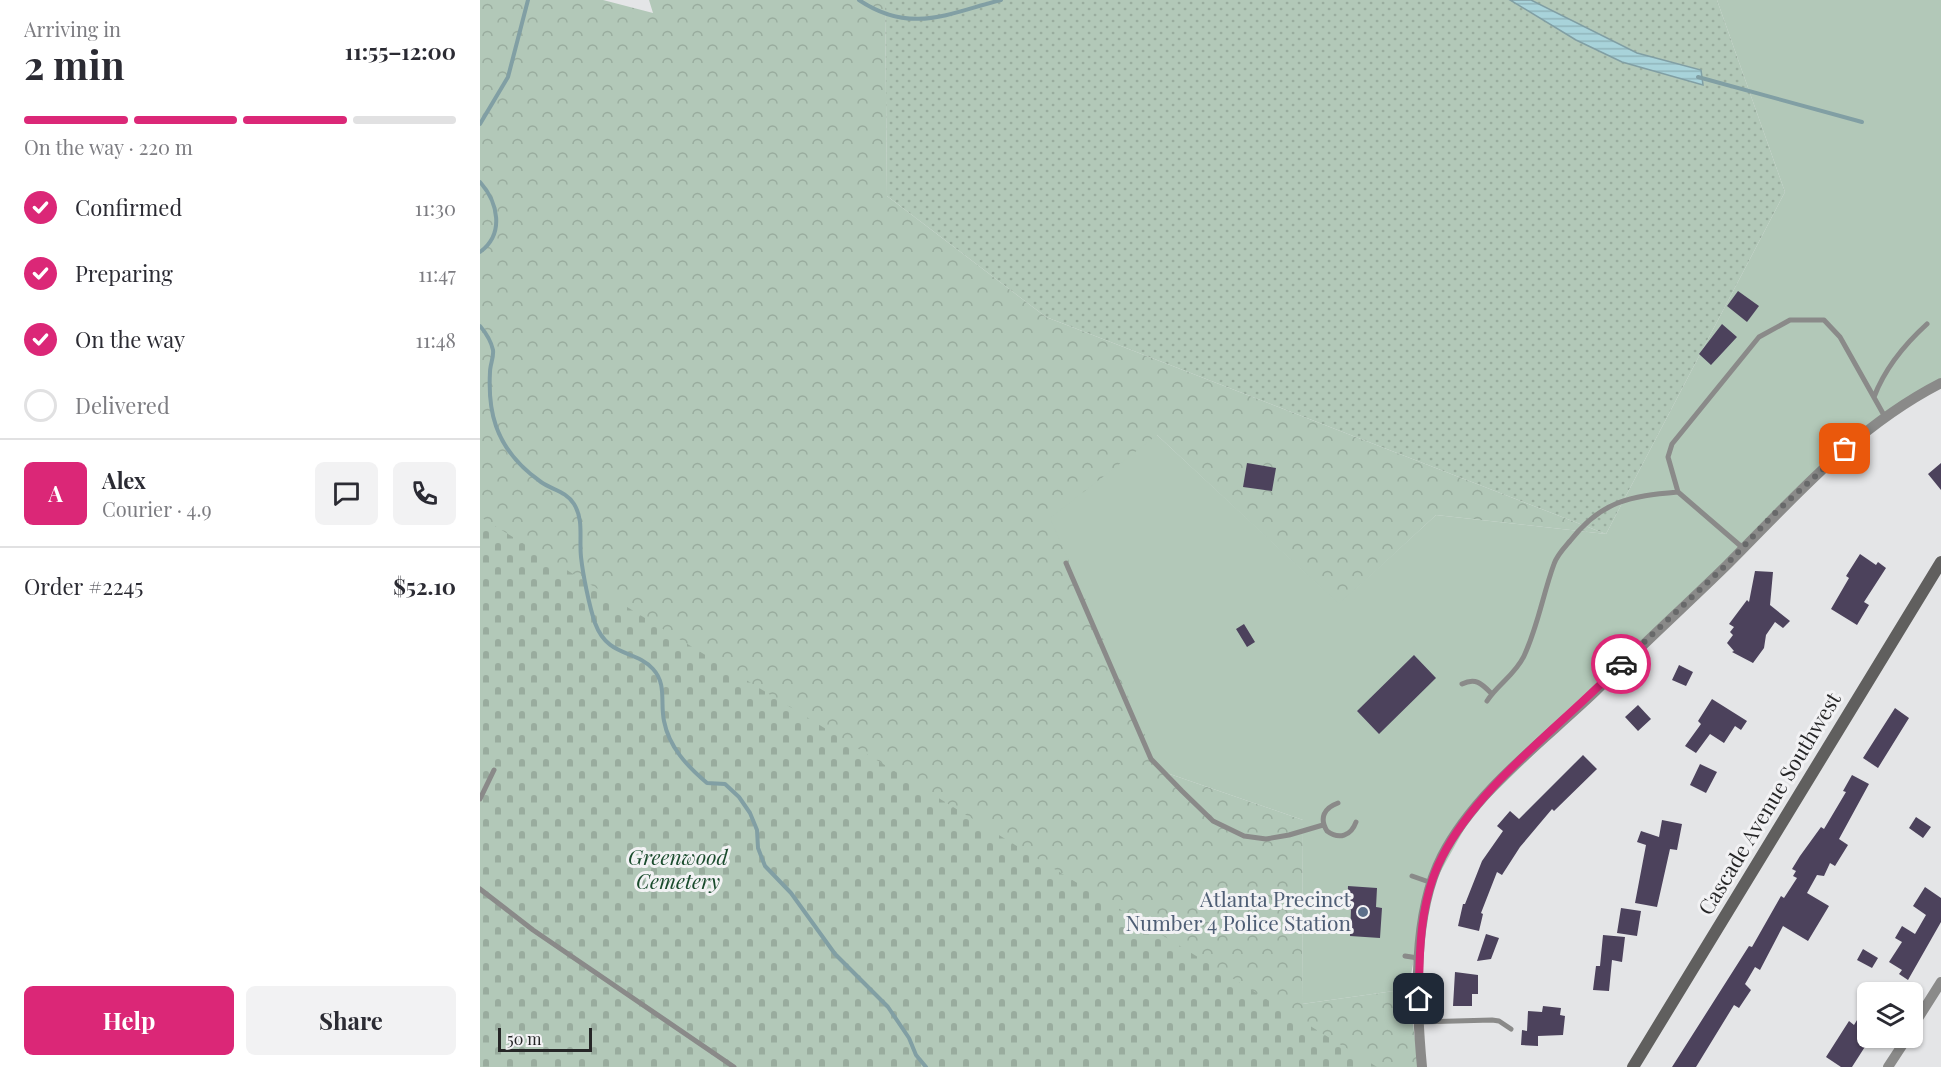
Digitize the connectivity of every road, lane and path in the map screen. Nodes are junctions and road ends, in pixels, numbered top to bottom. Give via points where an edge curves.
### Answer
1 (1927, 324) dead end
2 (1941, 383) edge
3 (1874, 397) junction
4 (1885, 417) junction
5 (1678, 492) junction
6 (1743, 548) junction
7 (1941, 562) edge
8 (1066, 563) dead end
9 (1462, 684) dead end
10 (1491, 694) junction
11 (1487, 701) dead end
12 (494, 770) dead end
13 (480, 799) edge
14 (1338, 803) dead end
15 (1356, 822) dead end
16 (1323, 825) junction
17 (1413, 876) dead end
18 (1432, 883) junction
19 (480, 889) edge
20 (1405, 957) dead end
21 (1420, 958) junction
22 (1941, 982) edge
23 (1923, 1011) edge
24 (1419, 1022) junction
25 (1511, 1029) dead end
26 (1900, 1048) edge
27 (734, 1067) edge
28 (1422, 1067) edge
29 (1633, 1067) edge
30 (1888, 1067) edge

1 - 3 lane via 1900,350
2 - 4 street
3 - 4 lane
3 - 5 lane via 1840,337 1824,320 1790,320 1759,337 1672,444 1668,457
4 - 6 street via 1774,514
5 - 6 lane
5 - 10 lane via 1612,503 1578,531 1555,561 1538,623 1523,658 1511,677
6 - 18 street via 1504,777 1458,829
7 - 29 main road, Cascade Avenue Southwest
8 - 16 lane via 1151,759 1182,791 1213,821 1244,836 1289,835
9 - 10 lane via 1470,680 1481,683
10 - 11 lane
12 - 13 lane
14 - 16 lane via 1325,810
15 - 16 lane via 1353,829 1340,837
17 - 18 lane
18 - 21 street via 1423,919
19 - 27 lane via 533,930
20 - 21 lane
21 - 24 street
22 - 23 street
24 - 25 lane via 1492,1020
24 - 28 street
26 - 30 street

